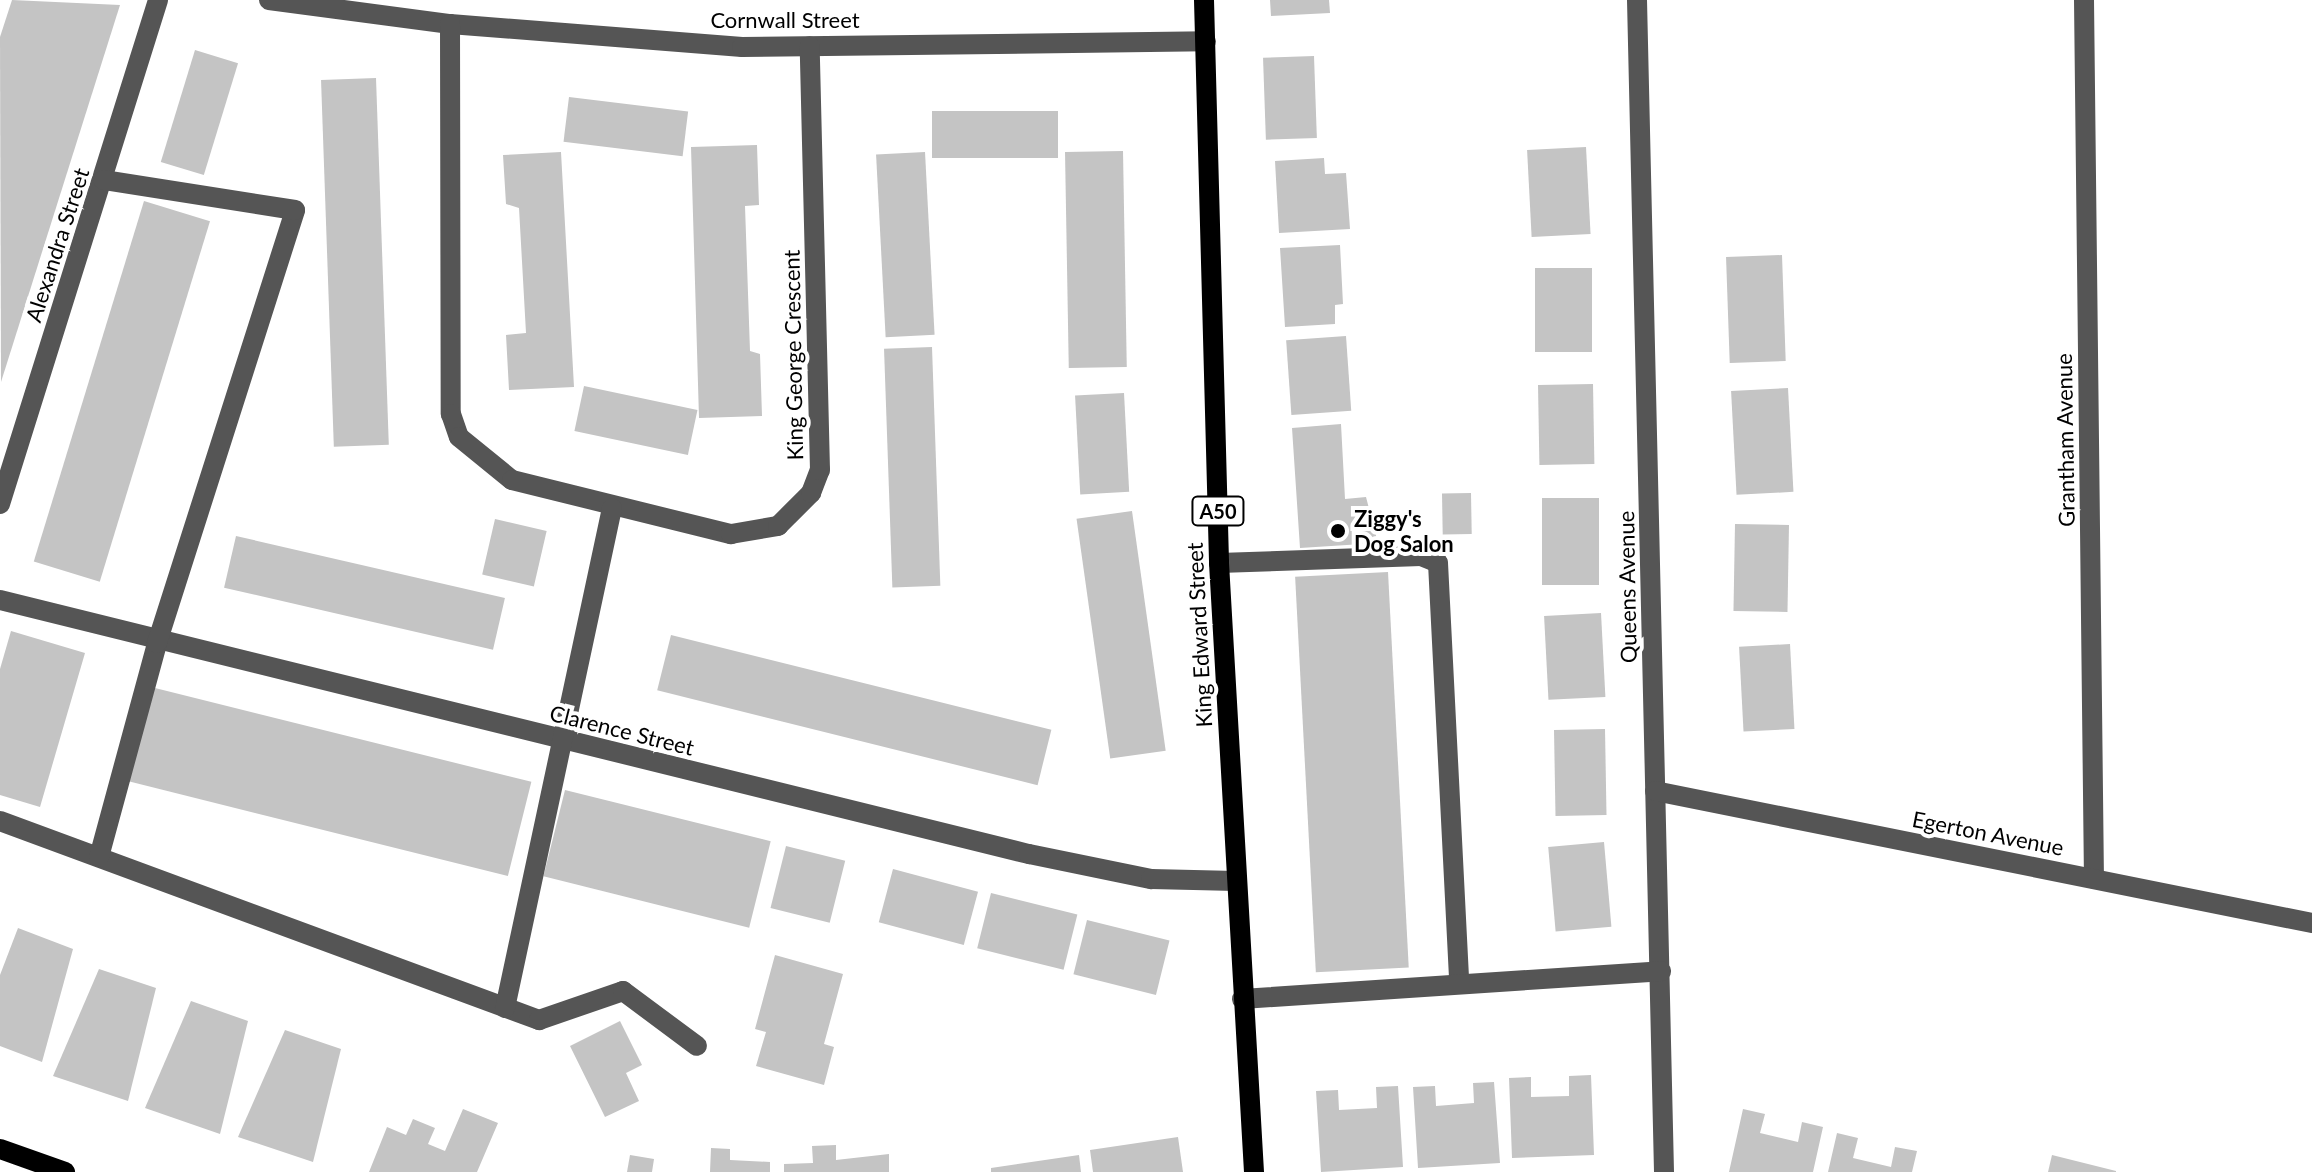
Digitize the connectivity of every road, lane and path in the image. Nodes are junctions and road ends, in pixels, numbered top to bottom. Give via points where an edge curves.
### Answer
1 (158, 0) edge
2 (269, 0) edge
3 (1204, 0) edge
4 (1637, 0) edge
5 (2084, 0) edge
6 (450, 24) junction
7 (1206, 41) junction
8 (810, 46) junction
9 (103, 180) junction
10 (0, 504) edge
11 (612, 508) junction
12 (1219, 563) junction
13 (0, 600) edge
14 (157, 643) junction
15 (559, 739) junction
16 (1655, 791) junction
17 (0, 821) edge
18 (99, 857) junction
19 (2094, 879) junction
20 (1236, 881) junction
21 (2312, 923) edge
22 (1661, 971) junction
23 (1459, 982) junction
24 (1242, 999) junction
25 (505, 1008) junction
26 (697, 1046) dead end
27 (0, 1149) edge
28 (65, 1172) edge
29 (1254, 1172) edge
30 (1664, 1172) edge

1 - 9 street, Alexandra Street
2 - 6 street, Cornwall Street
3 - 7 main road, King Edward Street / A50
4 - 16 street, Queens Avenue
5 - 19 street, Grantham Avenue
6 - 8 street, Cornwall Street
6 - 11 street, King George Crescent via 451,414 459,437 491,470
7 - 8 street, Cornwall Street
7 - 12 main road, King Edward Street / A50
8 - 11 street, King George Crescent via 820,470 811,493 796,512 758,533
9 - 10 street, Alexandra Street
9 - 14 street via 295,210
11 - 15 street
12 - 20 main road, King Edward Street / A50
12 - 23 street via 1421,556 1438,563
13 - 14 street, Clarence Street
14 - 15 street, Clarence Street
14 - 18 street
15 - 20 street, Clarence Street via 1128,876
15 - 25 street
16 - 19 street, Egerton Avenue
16 - 22 street, Queens Avenue
17 - 18 street
18 - 25 street
19 - 21 street, Egerton Avenue
20 - 24 main road, King Edward Street / A50
22 - 23 street
22 - 30 street, Queens Avenue
23 - 24 street
24 - 29 main road, King Edward Street / A50
25 - 26 street via 539,1020 623,991
27 - 28 main road

